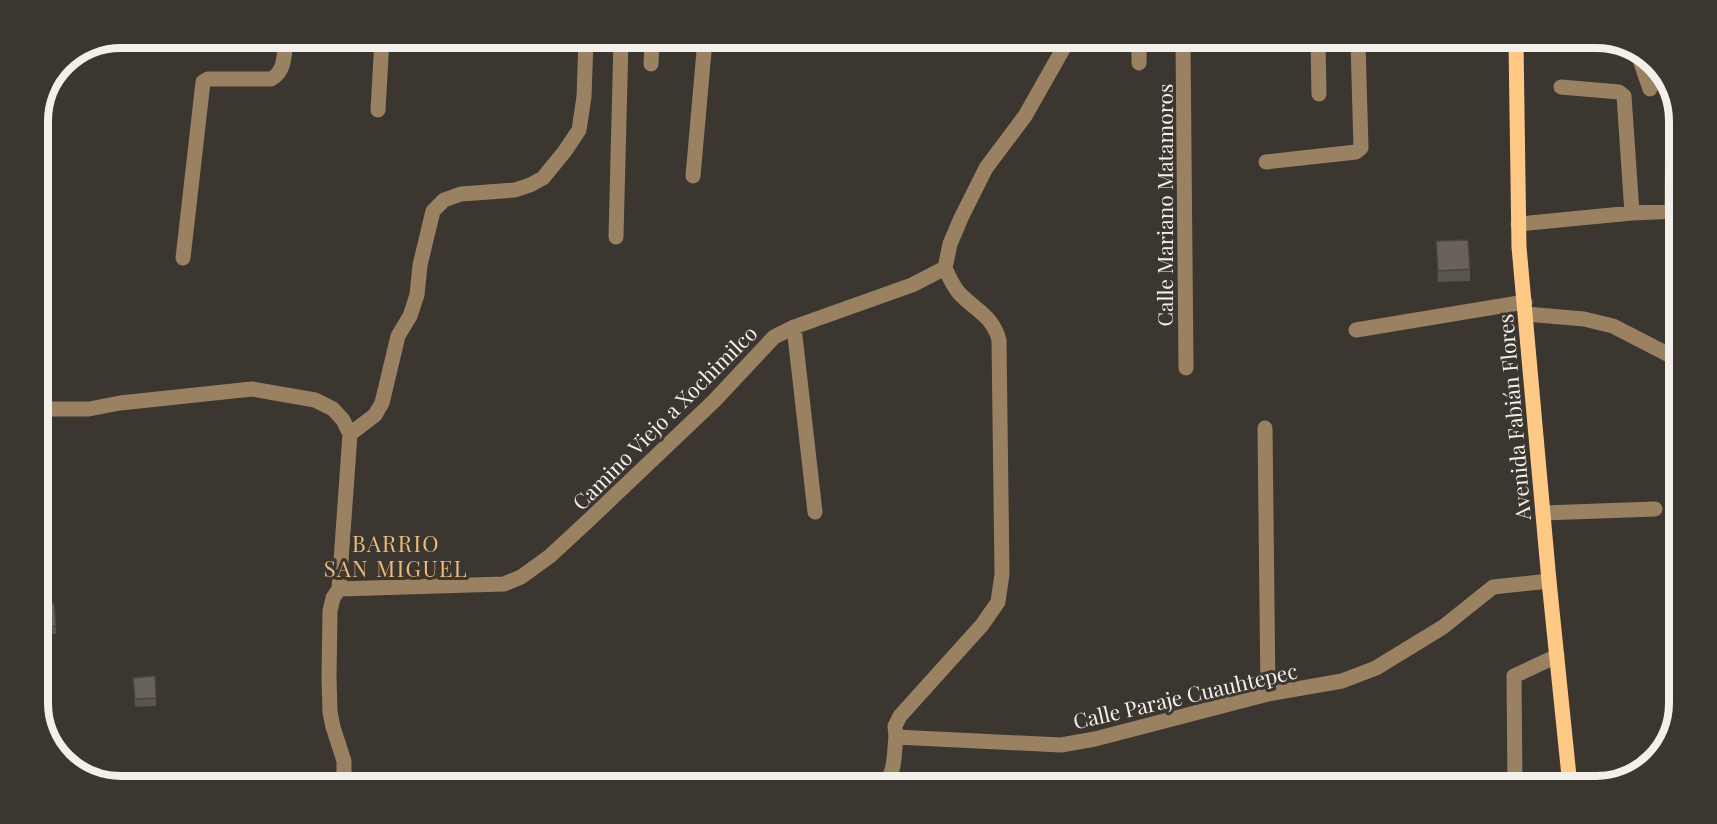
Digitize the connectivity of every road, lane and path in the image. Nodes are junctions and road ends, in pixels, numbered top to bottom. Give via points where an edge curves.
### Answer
1 (285, 48) edge
2 (381, 48) edge
3 (586, 48) edge
4 (621, 48) edge
5 (652, 48) edge
6 (704, 48) edge
7 (1064, 48) edge
8 (1139, 48) edge
9 (1184, 48) edge
10 (1318, 48) edge
11 (1358, 48) edge
12 (1516, 48) edge
13 (1139, 63) dead end
14 (1641, 63) edge
15 (651, 64) dead end
16 (1561, 87) dead end
17 (1650, 88) dead end
18 (1319, 94) dead end
19 (378, 110) dead end
20 (1266, 162) dead end
21 (693, 176) dead end
22 (1669, 211) edge
23 (1632, 213) junction
24 (1518, 224) junction
25 (616, 237) dead end
26 (183, 258) dead end
27 (945, 268) junction
28 (1525, 308) junction
29 (794, 327) junction
30 (1356, 330) dead end
31 (1669, 355) edge
32 (1186, 368) dead end
33 (48, 409) edge
34 (1265, 428) dead end
35 (350, 434) junction
36 (1654, 509) dead end
37 (815, 512) dead end
38 (1543, 513) junction
39 (1549, 580) junction
40 (339, 589) junction
41 (1557, 656) junction
42 (1268, 694) junction
43 (896, 736) junction
44 (344, 776) edge
45 (890, 776) edge
46 (1515, 776) edge
47 (1569, 776) edge

1 - 26 street via 282,70 271,78 202,82
2 - 19 street
3 - 35 street via 579,130 543,178 515,190 461,194 444,200 433,211 417,295 398,336 382,403 375,415
4 - 25 street
5 - 15 street
6 - 21 street
7 - 27 street via 1025,116 986,168 950,244
8 - 13 street
9 - 32 street, Calle Mariano Matamoros
10 - 18 street
11 - 20 street via 1361,148 1356,152
12 - 24 main road, Avenida Fabián Flores
14 - 17 street
16 - 23 street via 1619,92 1624,96
22 - 23 street
23 - 24 street
24 - 28 main road, Avenida Fabián Flores
27 - 29 street, Camino Viejo a Xochimilco via 912,285
27 - 43 street via 960,294 996,328 999,340 1002,574 998,602 900,716
28 - 30 street
28 - 31 street via 1613,326
28 - 38 main road, Avenida Fabián Flores
29 - 37 street
29 - 40 street, Camino Viejo a Xochimilco via 774,337 663,451 550,556 521,577 504,585
33 - 35 street via 89,409 252,389 315,400 333,409
34 - 42 street
35 - 40 street
36 - 38 street
38 - 39 main road, Avenida Fabián Flores
39 - 41 main road, Avenida Fabián Flores
39 - 42 street, Calle Paraje Cuauhtepec via 1493,587 1443,627 1376,668 1342,681
40 - 44 street via 330,611 329,678 330,712 344,761
41 - 46 street via 1514,676
41 - 47 main road, Avenida Fabián Flores
42 - 43 street, Calle Paraje Cuauhtepec via 1061,745
43 - 45 street

